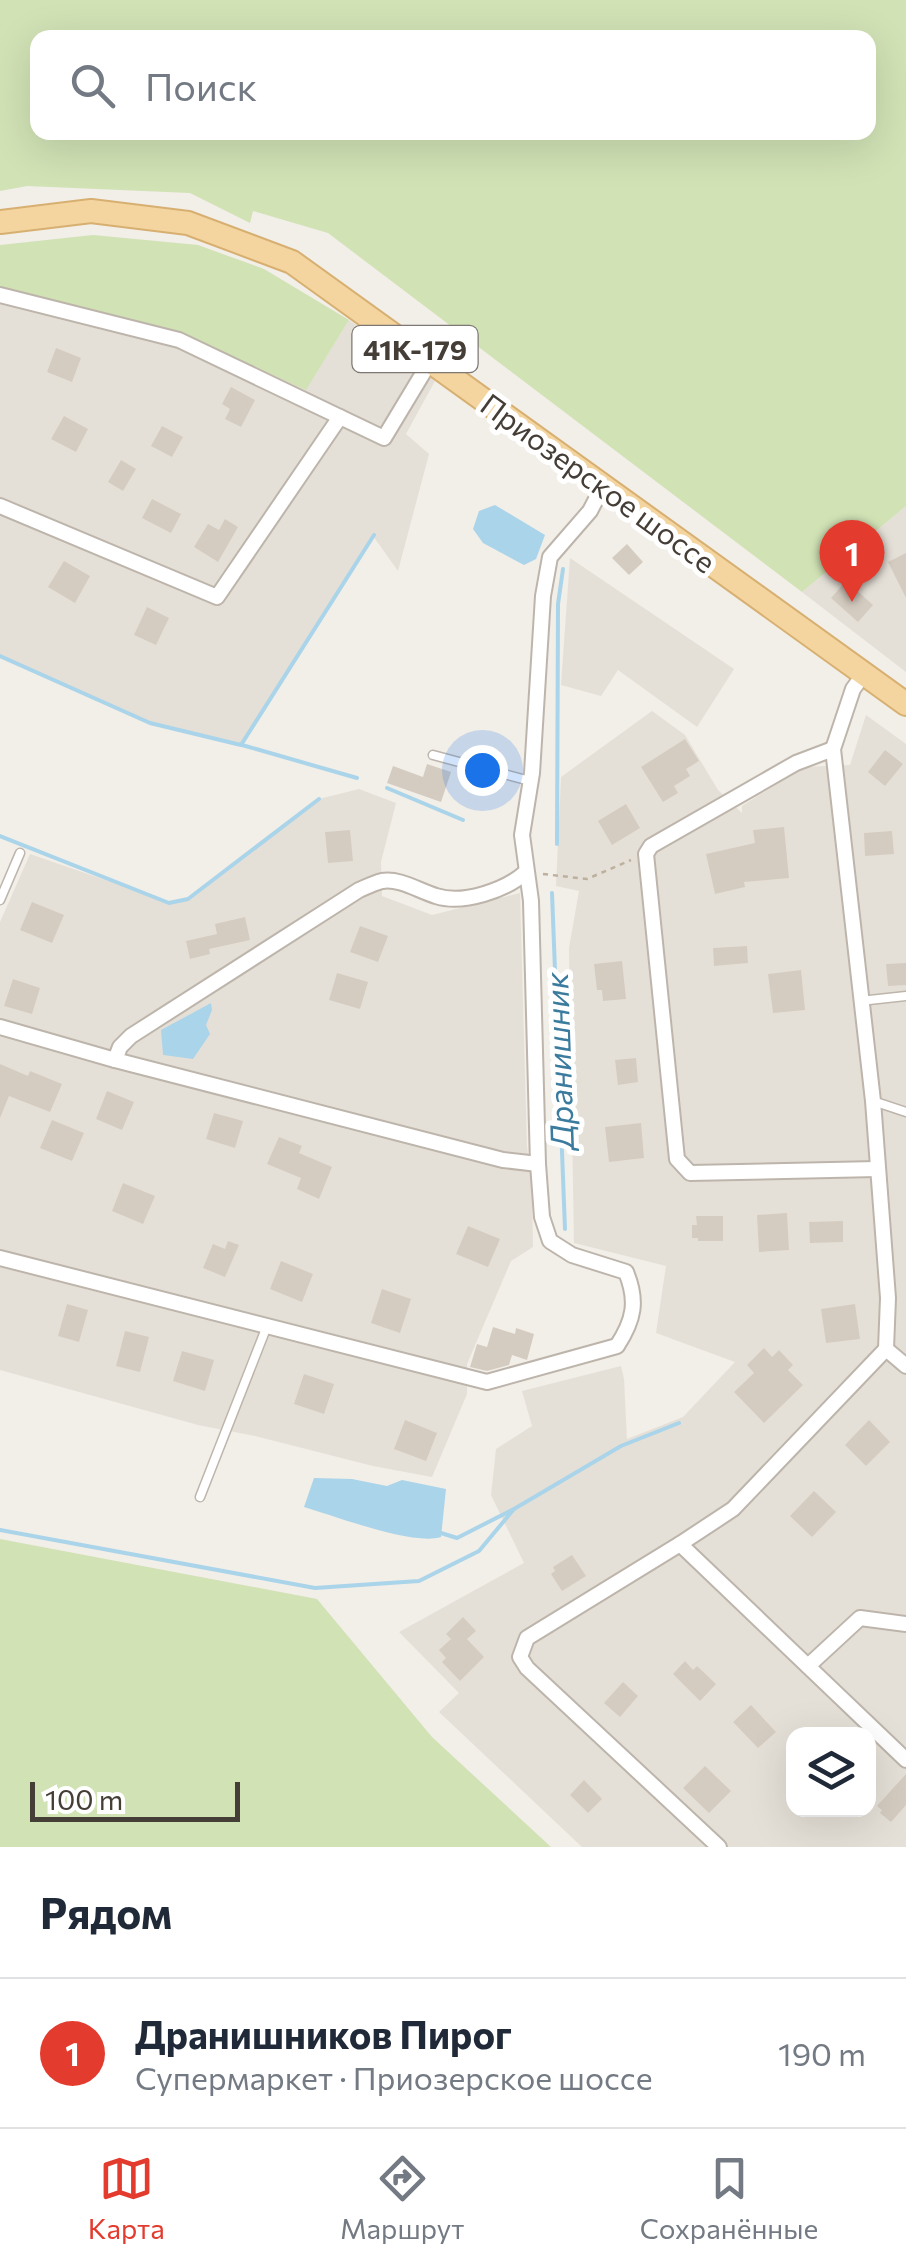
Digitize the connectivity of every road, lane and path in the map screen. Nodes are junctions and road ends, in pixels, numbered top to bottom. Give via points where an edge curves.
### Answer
1 (0, 222) edge
2 (0, 295) edge
3 (430, 360) junction
4 (340, 417) junction
5 (604, 486) junction
6 (0, 506) edge
7 (864, 674) junction
8 (906, 704) edge
9 (833, 749) junction
10 (433, 755) dead end
11 (530, 782) junction
12 (20, 853) dead end
13 (646, 854) junction
14 (526, 872) junction
15 (0, 900) edge
16 (906, 996) edge
17 (860, 1001) junction
18 (0, 1027) edge
19 (115, 1060) junction
20 (873, 1101) junction
21 (906, 1112) edge
22 (538, 1164) junction
23 (877, 1170) junction
24 (0, 1258) edge
25 (267, 1326) junction
26 (886, 1349) junction
27 (906, 1366) edge
28 (200, 1497) dead end
29 (680, 1544) junction
30 (906, 1624) edge
31 (808, 1666) junction
32 (906, 1760) edge
33 (719, 1847) edge

1 - 3 main road, Приозерское шоссе / 41К-179 via 90,212 188,224 292,262
2 - 4 street via 179,340
3 - 4 street via 384,438
3 - 5 main road, Приозерское шоссе / 41К-179
4 - 6 street via 217,597
5 - 7 main road, Приозерское шоссе / 41К-179
5 - 11 street via 550,558
7 - 8 main road, Приозерское шоссе / 41К-179
7 - 9 street
9 - 13 street via 796,762
9 - 17 street
10 - 11 lane
11 - 14 street via 522,835
12 - 15 lane
13 - 14 path via 587,879
13 - 23 street via 677,1159 690,1173
14 - 19 street via 516,882 455,900 384,880 359,890 131,1036
14 - 22 street
16 - 17 lane
17 - 20 street
18 - 19 street
19 - 22 street
20 - 21 lane
20 - 23 street
22 - 25 street via 550,1241 626,1272 635,1293 629,1327 617,1346 487,1382
23 - 26 street
24 - 25 street
25 - 28 lane
26 - 27 street
26 - 29 street via 733,1509
29 - 31 street
29 - 33 street via 526,1638 520,1657
30 - 31 street via 860,1618
31 - 32 street

